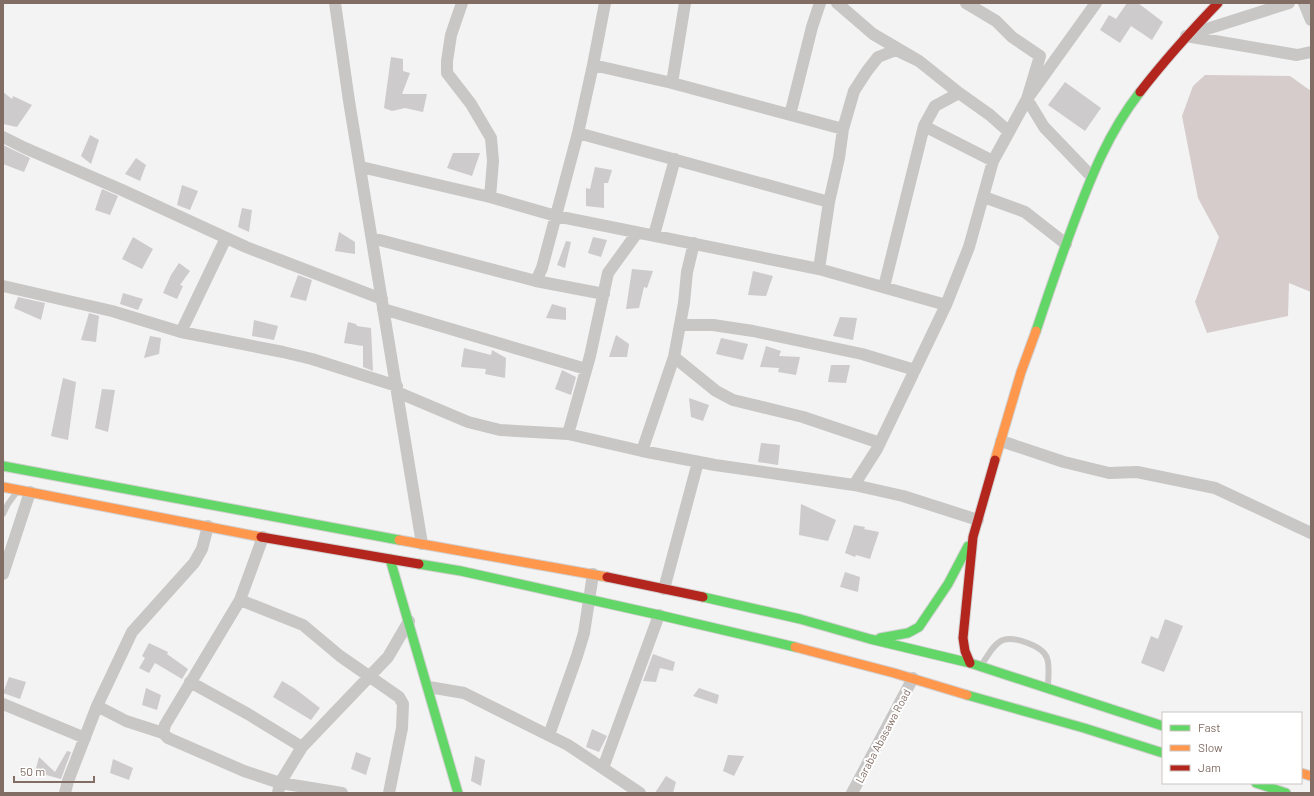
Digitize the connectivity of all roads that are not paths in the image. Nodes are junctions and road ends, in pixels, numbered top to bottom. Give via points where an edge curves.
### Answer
1 (335, 3) edge
2 (462, 3) edge
3 (605, 3) edge
4 (685, 3) edge
5 (820, 3) edge
6 (837, 3) edge
7 (966, 3) edge
8 (1096, 3) edge
9 (1218, 3) edge
10 (1289, 3) edge
11 (1304, 3) edge
12 (1311, 20) edge
13 (1186, 36) junction
14 (1311, 52) edge
15 (919, 61) junction
16 (593, 65) junction
17 (672, 83) junction
18 (959, 93) junction
19 (1027, 99) junction
20 (790, 115) junction
21 (924, 126) junction
22 (843, 129) junction
23 (1009, 132) junction
24 (578, 133) junction
25 (3, 137) edge
26 (674, 159) junction
27 (993, 161) junction
28 (361, 167) junction
29 (1091, 176) junction
30 (490, 197) junction
31 (984, 197) junction
32 (829, 202) junction
33 (556, 216) junction
34 (637, 233) junction
35 (654, 235) junction
36 (226, 238) junction
37 (372, 238) junction
38 (694, 243) junction
39 (1066, 244) junction
40 (819, 268) junction
41 (536, 281) junction
42 (3, 286) edge
43 (884, 287) junction
44 (604, 294) junction
45 (382, 304) junction
46 (946, 305) junction
47 (680, 325) junction
48 (181, 332) junction
49 (674, 357) junction
50 (586, 369) junction
51 (914, 370) junction
52 (397, 389) junction
53 (568, 434) junction
54 (1001, 441) junction
55 (880, 443) junction
56 (642, 451) junction
57 (698, 462) junction
58 (3, 466) edge
59 (854, 485) junction
60 (3, 487) edge
61 (24, 491) junction
62 (3, 514) edge
63 (978, 520) junction
64 (208, 526) junction
65 (1311, 533) edge
66 (263, 536) junction
67 (973, 537) junction
68 (422, 544) junction
69 (390, 559) junction
70 (3, 574) edge
71 (594, 574) junction
72 (664, 589) junction
73 (240, 600) junction
74 (589, 600) junction
75 (659, 615) junction
76 (409, 621) junction
77 (870, 640) junction
78 (970, 663) junction
79 (980, 666) junction
80 (370, 677) junction
81 (913, 678) junction
82 (190, 682) junction
83 (428, 687) junction
84 (1048, 688) junction
85 (3, 704) edge
86 (97, 706) junction
87 (1162, 726) edge
88 (163, 733) junction
89 (549, 735) junction
90 (85, 738) junction
91 (302, 747) junction
92 (1162, 753) edge
93 (603, 768) junction
94 (1259, 784) edge
95 (279, 788) edge
96 (65, 793) edge
97 (342, 793) edge
98 (389, 793) edge
99 (458, 793) edge
100 (640, 793) edge
101 (852, 793) edge
102 (1286, 793) edge

1 - 28 street
2 - 30 street via 451,35 447,73 471,104 491,138 493,161
3 - 16 street
4 - 17 street
5 - 20 street
6 - 15 street via 873,34
7 - 19 street via 996,21 1012,37 1040,56
8 - 19 street
9 - 13 main road
10 - 13 street
11 - 12 street
13 - 14 street via 1297,55
13 - 29 main road via 1129,106 1107,142
15 - 18 street
15 - 22 street via 896,50 878,57 854,91
16 - 17 street
16 - 24 street
17 - 20 street
18 - 21 street via 935,106
18 - 23 street
19 - 23 street
19 - 29 street via 1044,127
20 - 22 street
21 - 27 street
21 - 43 street
22 - 32 street
23 - 27 street
24 - 26 street
24 - 33 street
25 - 36 street
26 - 32 street
26 - 35 street
27 - 31 street
28 - 30 street
28 - 37 street
29 - 39 main road
30 - 33 street
31 - 39 street via 1025,212
31 - 46 street via 969,247
32 - 40 street
33 - 34 street
33 - 41 street
34 - 35 street
34 - 44 street via 608,273
35 - 38 street
36 - 45 street
36 - 48 street
37 - 41 street
37 - 45 street
38 - 40 street
38 - 47 street via 687,272
39 - 54 main road via 1021,372
40 - 43 street
41 - 44 street
42 - 48 street via 112,311
43 - 46 street
44 - 50 street
45 - 50 street
45 - 52 street
46 - 51 street
47 - 49 street
47 - 51 street via 714,325 753,331 862,354
48 - 52 street via 283,352
49 - 55 street via 716,391 733,400 803,417
49 - 56 street
50 - 53 street
51 - 55 street
52 - 53 street via 468,422 500,430
52 - 68 street
53 - 56 street
54 - 63 main road
54 - 65 street via 1064,462 1109,473 1137,472 1215,488
55 - 59 street
56 - 57 street
57 - 59 street
57 - 72 street
58 - 68 main road
59 - 63 street via 903,496
60 - 61 main road
61 - 62 lane via 8,504
61 - 64 main road
61 - 70 street
63 - 67 main road
64 - 66 main road
64 - 86 street via 202,548 194,563 132,632
66 - 69 main road
66 - 73 street
67 - 77 main road via 948,584 919,627 908,633
67 - 78 main road via 963,638 964,651
68 - 71 main road
69 - 74 main road via 461,571
69 - 76 main road
71 - 72 main road
71 - 74 street
72 - 77 main road via 800,619
73 - 80 street via 303,625
73 - 82 street
74 - 75 main road
74 - 89 street via 584,633
75 - 81 main road
75 - 93 street
76 - 80 street via 388,657
76 - 83 main road
77 - 78 main road
78 - 79 main road
79 - 84 main road
79 - 84 lane via 994,646 1003,640 1015,640 1031,645 1041,649 1047,658
80 - 91 street
80 - 98 street via 399,698 403,704 402,728
81 - 92 main road
81 - 101 street, Laraba Abasawa Road
82 - 88 street
82 - 91 street
83 - 89 street via 464,692
83 - 99 main road
84 - 87 main road
85 - 90 street
86 - 88 street via 126,721
86 - 90 street
88 - 95 street via 168,738
89 - 93 street
90 - 96 street
91 - 95 street
93 - 100 street
94 - 102 main road
95 - 97 street

